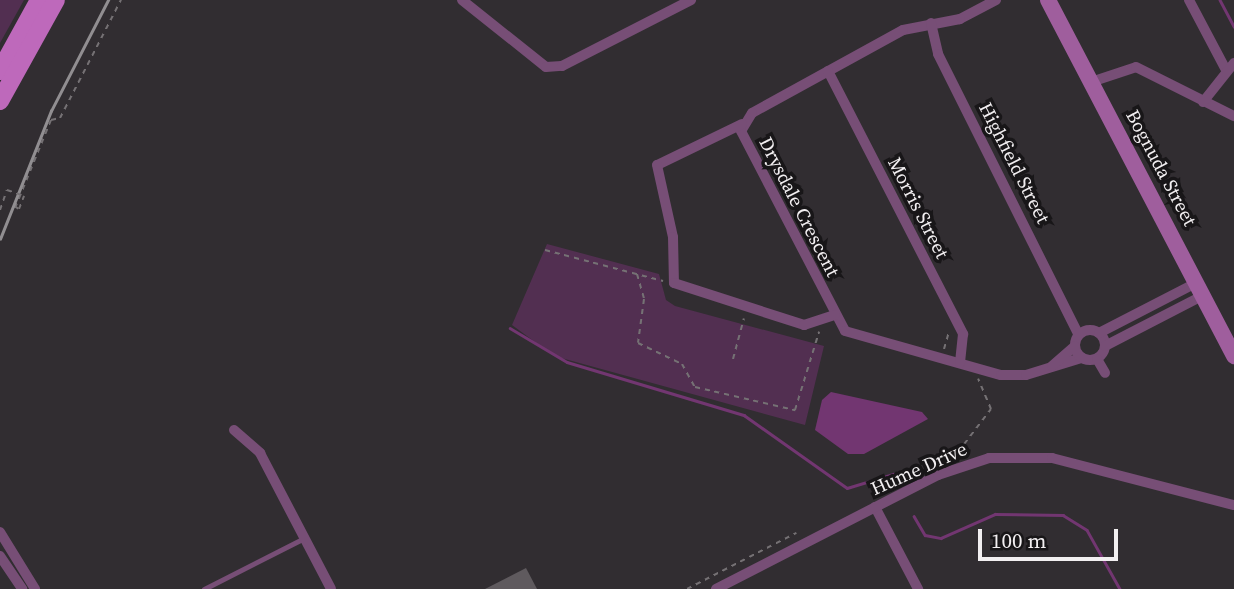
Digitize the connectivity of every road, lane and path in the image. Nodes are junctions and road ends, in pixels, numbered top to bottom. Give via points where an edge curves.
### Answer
1 (39, 0) edge
2 (57, 0) edge
3 (121, 0) edge
4 (462, 0) edge
5 (691, 0) edge
6 (996, 0) edge
7 (1048, 0) edge
8 (1189, 0) edge
9 (931, 23) junction
10 (1230, 65) edge
11 (0, 71) edge
12 (828, 71) junction
13 (1091, 82) junction
14 (0, 101) edge
15 (1203, 102) junction
16 (1234, 116) edge
17 (741, 124) junction
18 (3, 202) edge
19 (0, 210) edge
20 (545, 250) dead end
21 (637, 274) junction
22 (663, 281) dead end
23 (1201, 289) junction
24 (834, 315) junction
25 (744, 318) dead end
26 (823, 329) dead end
27 (1083, 332) junction
28 (1099, 333) junction
29 (1074, 346) junction
30 (1105, 346) junction
31 (1234, 356) edge
32 (1081, 358) junction
33 (733, 359) dead end
34 (1097, 359) junction
35 (960, 363) junction
36 (1052, 366) junction
37 (1105, 373) dead end
38 (979, 375) dead end
39 (234, 430) dead end
40 (958, 452) dead end
41 (1234, 505) edge
42 (875, 507) junction
43 (0, 532) edge
44 (796, 533) dead end
45 (304, 538) junction
46 (0, 556) edge
47 (22, 589) edge
48 (35, 589) edge
49 (205, 589) edge
50 (331, 589) edge
51 (687, 589) edge
52 (716, 589) edge
53 (918, 589) edge

1 - 11 main road
2 - 14 main road
3 - 18 path, bridge via 60,118 51,120 15,207 24,196 7,190
4 - 5 street via 546,67 562,66
6 - 9 street, Drysdale Crescent via 960,19
7 - 13 street, Bognuda Street
8 - 10 street
9 - 12 street, Drysdale Crescent via 903,30
9 - 27 street, Highfield Street via 938,54
10 - 15 street
12 - 17 street, Drysdale Crescent
12 - 35 street, Morris Street via 963,334
13 - 15 street via 1136,67
13 - 23 street, Bognuda Street
15 - 16 street
17 - 24 street, Drysdale Crescent
17 - 24 street via 657,165 673,237 674,283 804,325
18 - 19 path
20 - 21 path
21 - 22 path
21 - 26 path via 644,299 638,343 682,364 695,387 795,411
23 - 28 street
23 - 30 street
23 - 31 street, Bognuda Street
24 - 35 street, Drysdale Crescent via 858,338
25 - 33 path
27 - 28 street
27 - 29 street
28 - 30 street
29 - 32 street
29 - 36 street, Drysdale Crescent
30 - 34 street
32 - 34 street
32 - 36 street, Drysdale Crescent
34 - 37 street
35 - 36 street, Drysdale Crescent via 1015,376
38 - 40 path via 991,409
39 - 45 street via 260,453
41 - 42 street, Hume Drive via 1070,462 1018,455 962,465
42 - 52 street, Hume Drive
42 - 53 street
43 - 48 street
44 - 51 path
45 - 49 lane
45 - 50 street
46 - 47 street

